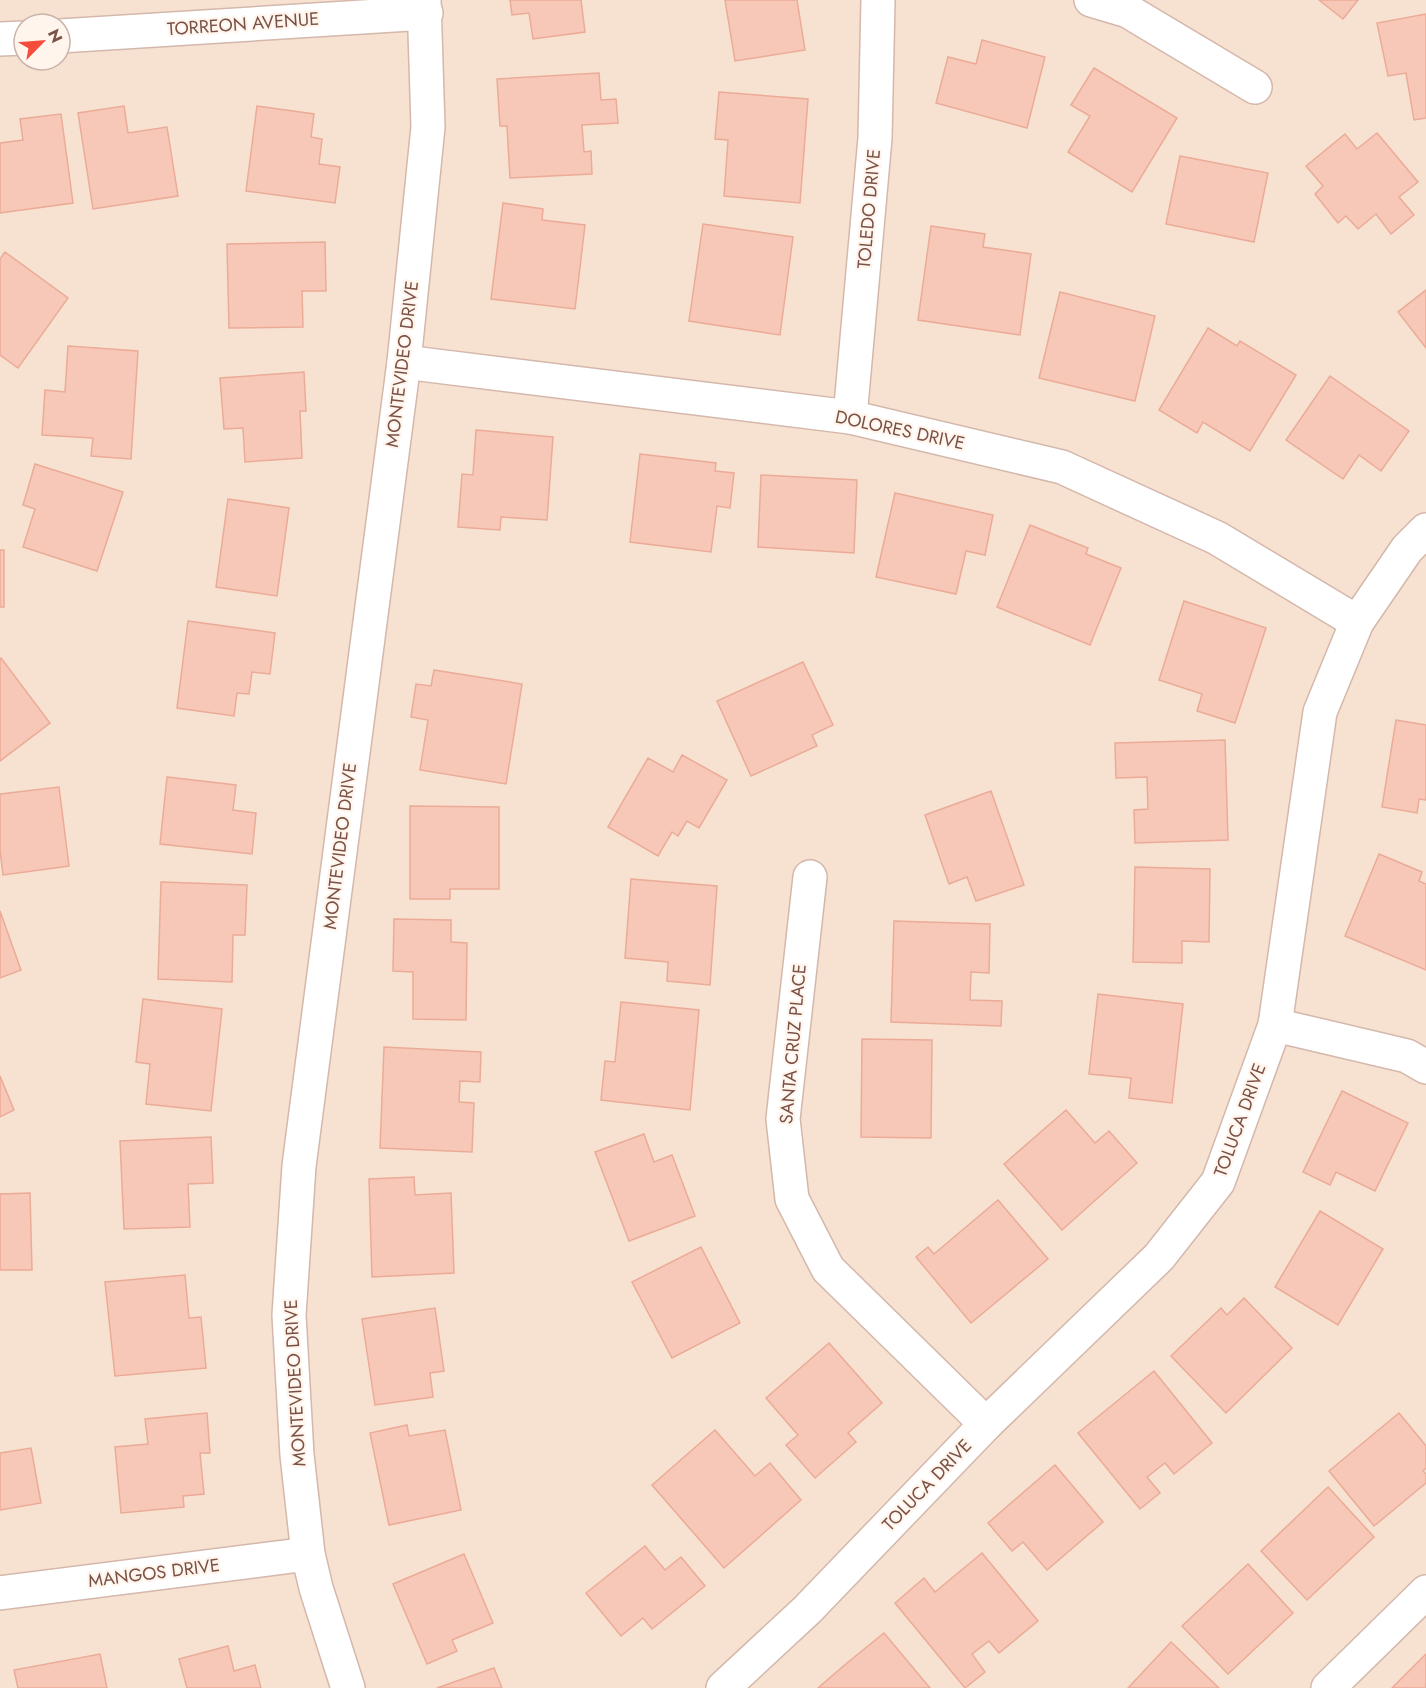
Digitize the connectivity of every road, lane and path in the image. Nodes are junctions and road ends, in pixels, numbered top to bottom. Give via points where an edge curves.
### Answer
1 (878, 0) edge
2 (1091, 0) edge
3 (425, 7) edge
4 (72, 35) edge
5 (1255, 87) dead end
6 (404, 362) junction
7 (850, 417) junction
8 (1426, 530) edge
9 (1357, 622) junction
10 (810, 877) dead end
11 (1275, 1025) junction
12 (1426, 1067) edge
13 (986, 1424) junction
14 (308, 1554) junction
15 (1426, 1592) edge
16 (0, 1593) edge
17 (348, 1688) edge
18 (723, 1688) edge
19 (1328, 1688) edge

1 - 7 street, TOLEDO DRIVE via 875,138
2 - 5 street via 1128,11
3 - 4 street, TORREON AVENUE
3 - 6 street, MONTEVIDEO DRIVE via 428,127
6 - 7 street, DOLORES DRIVE
6 - 14 street, MONTEVIDEO DRIVE via 299,1166 289,1315 297,1455
7 - 9 street, DOLORES DRIVE via 1062,467 1217,538
8 - 9 street, TOLUCA DRIVE via 1407,549
9 - 11 street, TOLUCA DRIVE via 1320,712
10 - 13 street, SANTA CRUZ PLACE via 783,1119 792,1199 828,1269
11 - 12 street via 1407,1056
11 - 13 street, TOLUCA DRIVE via 1218,1182 1159,1257
13 - 18 street, TOLUCA DRIVE via 807,1610
14 - 16 street, MANGOS DRIVE
14 - 17 street, MONTEVIDEO DRIVE
15 - 19 street

